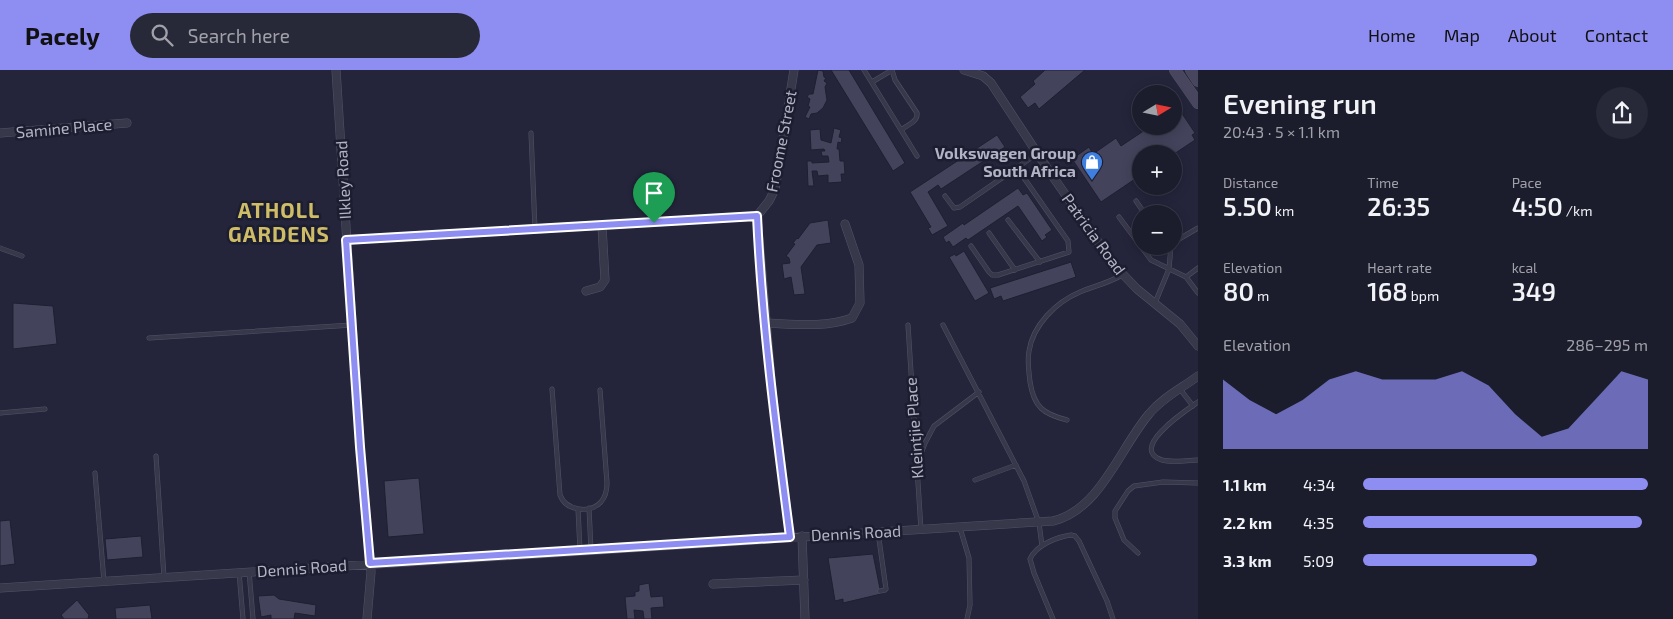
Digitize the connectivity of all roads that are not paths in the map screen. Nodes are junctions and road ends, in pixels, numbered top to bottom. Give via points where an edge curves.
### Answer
1 (336, 70) edge
2 (794, 70) edge
3 (864, 70) edge
4 (892, 70) edge
5 (964, 70) edge
6 (1175, 70) edge
7 (1191, 70) edge
8 (1198, 81) edge
9 (872, 82) junction
10 (1198, 103) edge
11 (127, 122) dead end
12 (901, 130) junction
13 (0, 133) edge
14 (531, 133) dead end
15 (1038, 153) junction
16 (916, 156) dead end
17 (1017, 168) junction
18 (945, 196) dead end
19 (1136, 201) dead end
20 (1139, 205) edge
21 (757, 216) junction
22 (1119, 217) dead end
23 (1008, 220) dead end
24 (845, 224) dead end
25 (602, 226) junction
26 (1198, 228) edge
27 (535, 229) junction
28 (989, 234) dead end
29 (1182, 237) edge
30 (346, 240) junction
31 (971, 246) dead end
32 (0, 248) edge
33 (1169, 255) edge
34 (22, 256) dead end
35 (1040, 262) junction
36 (1169, 268) junction
37 (1198, 268) edge
38 (1015, 270) junction
39 (1122, 275) junction
40 (1186, 276) junction
41 (586, 291) dead end
42 (1198, 293) edge
43 (1155, 303) junction
44 (765, 323) junction
45 (353, 325) junction
46 (908, 325) dead end
47 (943, 325) dead end
48 (149, 338) dead end
49 (1198, 346) edge
50 (1198, 376) edge
51 (552, 389) dead end
52 (1180, 389) junction
53 (600, 390) dead end
54 (979, 392) junction
55 (1198, 402) edge
56 (1193, 406) junction
57 (45, 410) dead end
58 (0, 412) edge
59 (1067, 420) dead end
60 (156, 456) dead end
61 (1198, 460) edge
62 (1016, 464) junction
63 (917, 466) junction
64 (95, 473) dead end
65 (975, 480) dead end
66 (1198, 484) edge
67 (589, 508) junction
68 (578, 509) junction
69 (1039, 523) junction
70 (960, 528) junction
71 (921, 530) junction
72 (878, 532) junction
73 (802, 536) junction
74 (790, 537) junction
75 (1042, 546) junction
76 (580, 550) junction
77 (592, 550) junction
78 (1138, 553) dead end
79 (370, 563) junction
80 (883, 569) junction
81 (249, 571) junction
82 (876, 571) dead end
83 (240, 572) junction
84 (164, 577) junction
85 (804, 580) junction
86 (104, 582) junction
87 (713, 584) dead end
88 (0, 588) edge
89 (880, 591) dead end
90 (243, 619) edge
91 (253, 619) edge
92 (367, 619) edge
93 (805, 619) edge
94 (967, 619) edge
95 (1053, 619) edge
96 (1113, 619) edge

1 - 30 street, Ilkley Road
2 - 21 street, Froome Street via 775,189
3 - 9 lane
4 - 9 lane
4 - 12 lane via 918,117
5 - 15 street, Patricia Road via 983,76 992,83
6 - 10 main road
7 - 8 main road
9 - 12 lane
11 - 13 street, Samine Place
12 - 16 lane
14 - 27 lane
15 - 17 lane
15 - 39 street, Patricia Road
17 - 18 lane via 960,207 954,208
17 - 35 lane via 1068,241 1069,252
19 - 20 lane
21 - 25 street
21 - 44 street
22 - 36 lane via 1151,260
23 - 35 lane
24 - 44 street via 859,265 860,303 852,318 838,323
25 - 27 street
25 - 41 street via 605,280 600,287
26 - 29 lane
27 - 30 street
28 - 38 lane
30 - 45 street, Ilkley Road
31 - 38 lane via 992,275
32 - 34 lane
33 - 36 lane
35 - 38 lane
36 - 40 lane
36 - 43 lane
37 - 40 lane
39 - 43 street, Patricia Road
39 - 59 lane via 1056,306 1032,341 1028,367 1036,401 1045,413
40 - 42 lane
43 - 49 street, Patricia Road via 1186,330
44 - 74 street
45 - 48 lane
45 - 79 street, Ilkley Road
46 - 63 lane, Kleintjie Place
47 - 54 lane
50 - 52 street, Dennis Road
51 - 68 lane via 560,495 569,507
52 - 56 lane
52 - 69 street, Dennis Road via 1147,416 1088,501 1070,516
53 - 67 lane via 607,483 601,502
54 - 62 lane
54 - 63 lane via 934,426
55 - 56 lane
56 - 61 lane via 1161,431 1152,447 1156,456 1163,460
57 - 58 lane
60 - 84 lane
62 - 65 lane
62 - 69 lane
63 - 71 lane, Kleintjie Place
64 - 86 lane
66 - 78 lane via 1163,482 1139,485 1128,491 1115,511 1115,518 1124,540
67 - 68 lane
67 - 77 lane
68 - 76 lane
69 - 70 street, Dennis Road
69 - 75 lane
70 - 71 street, Dennis Road
70 - 94 lane via 969,558 970,606
71 - 72 street, Dennis Road
72 - 73 street, Dennis Road
72 - 80 lane
73 - 74 street, Dennis Road
73 - 85 street
74 - 77 street, Dennis Road
75 - 95 lane via 1030,559
75 - 96 lane via 1068,535 1075,536
76 - 77 street, Dennis Road
76 - 79 street, Dennis Road
79 - 81 street, Dennis Road
79 - 92 street, Ilkley Road
80 - 82 lane
80 - 89 lane via 886,589
81 - 83 street, Dennis Road
81 - 91 lane
83 - 84 street, Dennis Road
83 - 90 lane
84 - 86 street, Dennis Road
85 - 87 street
85 - 93 street
86 - 88 street, Dennis Road

